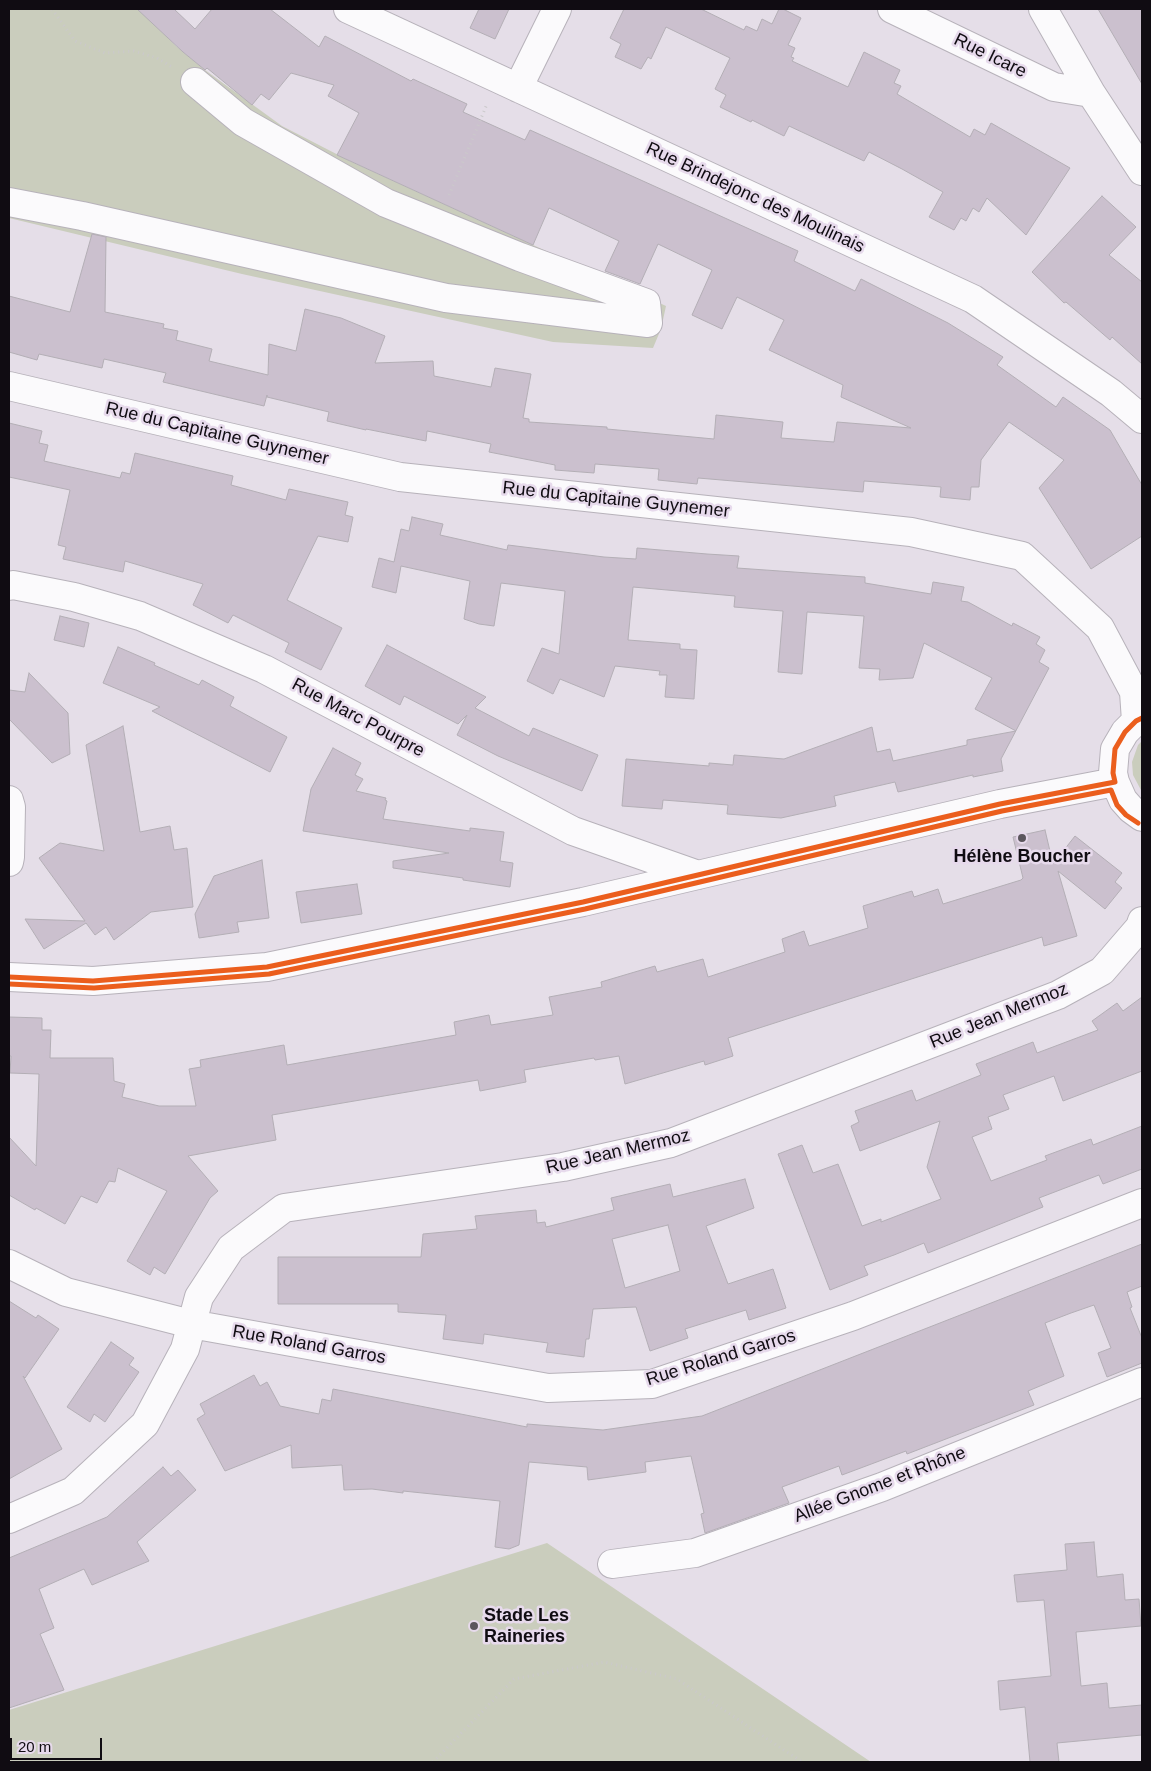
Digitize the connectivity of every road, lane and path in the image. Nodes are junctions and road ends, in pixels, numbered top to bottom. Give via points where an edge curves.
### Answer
1 (52, 9) edge
2 (348, 9) edge
3 (558, 9) edge
4 (892, 9) edge
5 (1043, 9) edge
6 (196, 82) joint
7 (507, 84) junction
8 (1091, 93) junction
9 (1142, 171) edge
10 (9, 202) edge
11 (437, 224) junction
12 (9, 386) edge
13 (1142, 419) edge
14 (9, 586) edge
15 (1139, 719) edge
16 (1115, 782) junction
17 (9, 800) edge
18 (1142, 817) edge
19 (9, 862) edge
20 (698, 875) junction
21 (1142, 921) edge
22 (9, 977) edge
23 (1142, 1202) edge
24 (9, 1264) edge
25 (191, 1324) junction
26 (1142, 1382) edge
27 (9, 1518) edge
28 (612, 1564) dead end
29 (433, 1762) edge
30 (802, 1762) edge

1 - 6 path via 75,41 105,53 134,51 157,58
2 - 7 street, Rue Brindejonc des Moulinais
3 - 7 street
4 - 8 street, Rue Icare via 1054,87
5 - 8 street
6 - 11 street via 243,122 386,203
7 - 11 path
7 - 13 street, Rue Brindejonc des Moulinais via 973,299 1111,393
8 - 9 street
10 - 11 street via 446,298 648,324 646,302
12 - 15 street, Rue du Capitaine Guynemer via 400,477 911,532 1022,556 1100,628 1134,692
14 - 20 street, Rue Marc Pourpre via 74,597 140,616 264,669 573,831
15 - 16 street via 1125,732 1115,749
16 - 18 street via 1124,800
16 - 20 street via 1000,804
17 - 19 street
20 - 22 street via 267,967 93,981
21 - 25 street, Rue Jean Mermoz via 1102,971 1058,995 671,1143 562,1167 284,1208 231,1248 199,1297
23 - 25 street, Rue Roland Garros via 853,1316 652,1384 548,1388
24 - 25 street, Rue Roland Garros via 66,1292
25 - 27 street, Rue Jean Mermoz via 186,1349 145,1424 73,1491
26 - 28 street, Allée Gnome et Rhône via 882,1487 695,1553
29 - 30 path via 514,1680 604,1662 677,1679

